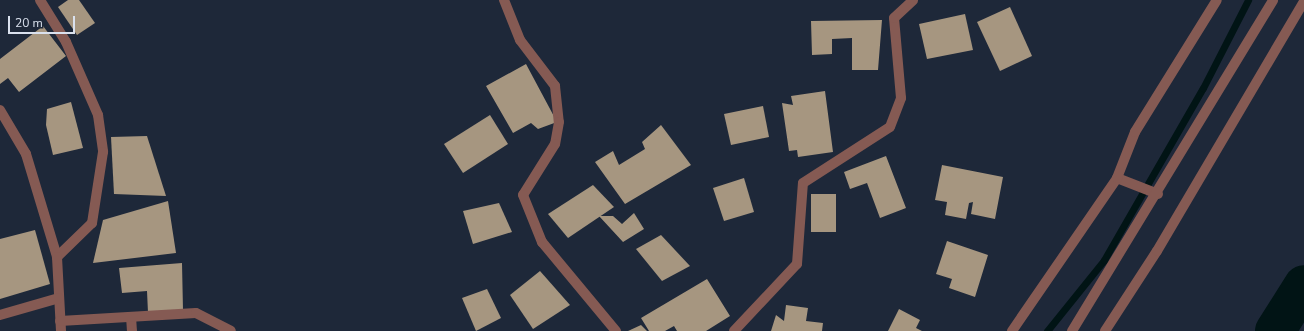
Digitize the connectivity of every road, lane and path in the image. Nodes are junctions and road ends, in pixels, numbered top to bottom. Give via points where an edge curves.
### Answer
1 (40, 0) edge
2 (504, 0) edge
3 (913, 0) edge
4 (1217, 0) edge
5 (1273, 0) edge
6 (1304, 2) edge
7 (0, 110) edge
8 (1118, 178) junction
9 (1158, 194) junction
10 (57, 257) junction
11 (59, 298) junction
12 (0, 315) edge
13 (131, 318) junction
14 (60, 326) edge
15 (132, 331) edge
16 (231, 331) edge
17 (616, 331) edge
18 (734, 331) edge
19 (1012, 331) edge
20 (1072, 331) edge
21 (1105, 331) edge

1 - 10 street via 66,42 98,115 103,152 92,223
2 - 17 street via 520,40 555,86 559,122 555,144 523,195 542,242
3 - 18 street via 894,18 902,98 890,127 803,183 797,264
4 - 8 street via 1135,132
5 - 9 street
6 - 21 street via 1157,251
7 - 10 street via 26,154
8 - 9 street
8 - 19 street
9 - 20 street
10 - 11 street
11 - 12 street
11 - 14 street
13 - 14 street
13 - 15 street
13 - 16 street via 196,314

